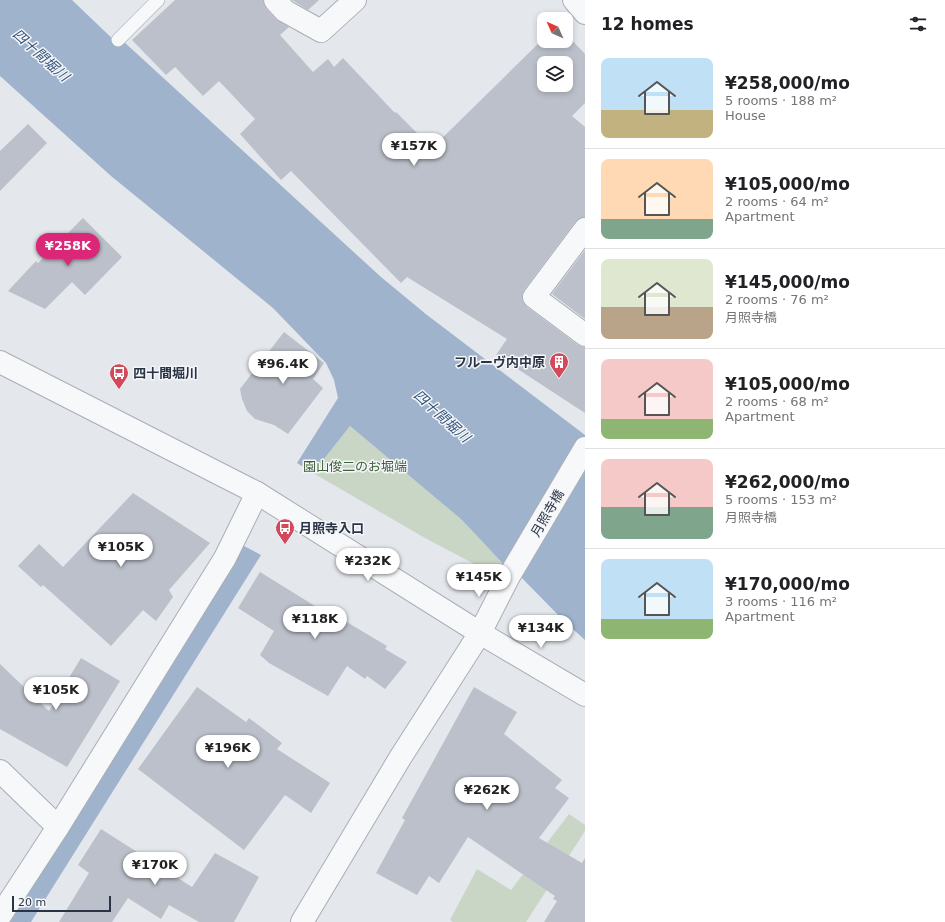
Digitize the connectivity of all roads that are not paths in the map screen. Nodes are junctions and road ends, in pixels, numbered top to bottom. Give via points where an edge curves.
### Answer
1 (158, 0) edge
2 (275, 0) edge
3 (355, 0) edge
4 (574, 0) edge
5 (585, 13) edge
6 (118, 40) dead end
7 (585, 229) edge
8 (585, 335) edge
9 (0, 362) edge
10 (585, 448) edge
11 (257, 493) junction
12 (480, 633) junction
13 (585, 695) edge
14 (0, 771) edge
15 (58, 827) junction
16 (0, 916) edge
17 (302, 922) edge

1 - 6 lane
2 - 3 street via 285,11 321,31
4 - 5 street
7 - 8 street via 534,297
9 - 11 street
10 - 12 street, 月照寺橋 via 508,578
11 - 12 street
11 - 15 street via 225,558
12 - 13 street
12 - 17 street, 月照寺橋 via 400,758
14 - 15 street
15 - 16 street

